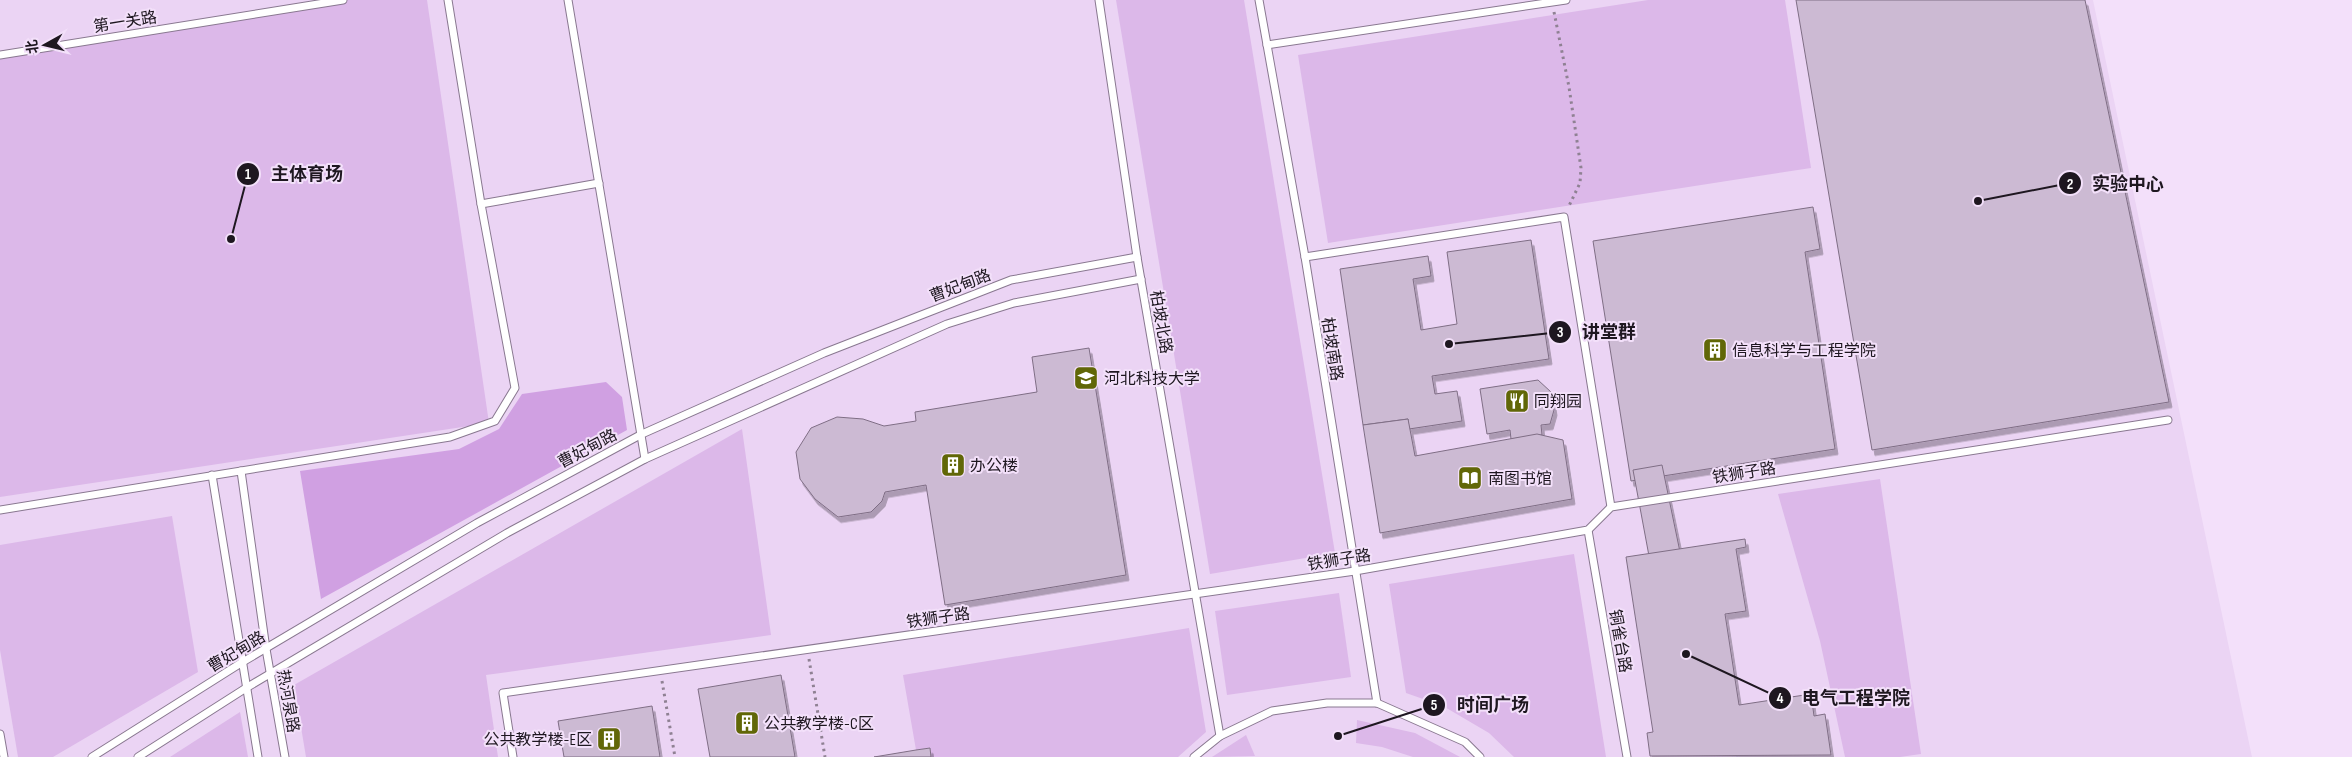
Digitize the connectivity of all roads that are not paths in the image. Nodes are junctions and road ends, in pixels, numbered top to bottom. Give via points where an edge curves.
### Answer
1 (344, 0) edge
2 (448, 0) edge
3 (568, 0) edge
4 (1099, 0) edge
5 (1259, 0) edge
6 (1566, 0) edge
7 (1267, 45) junction
8 (0, 55) edge
9 (599, 183) junction
10 (482, 204) junction
11 (1137, 257) junction
12 (1305, 257) junction
13 (1141, 279) junction
14 (2168, 420) dead end
15 (642, 434) junction
16 (645, 459) junction
17 (242, 471) junction
18 (212, 476) junction
19 (1610, 507) junction
20 (0, 510) edge
21 (1588, 530) junction
22 (1355, 571) junction
23 (1195, 594) junction
24 (266, 649) junction
25 (242, 663) junction
26 (271, 674) junction
27 (246, 688) junction
28 (1377, 703) junction
29 (0, 734) edge
30 (1220, 736) junction
31 (4, 757) edge
32 (92, 757) edge
33 (138, 757) edge
34 (258, 757) edge
35 (285, 757) edge
36 (513, 757) edge
37 (1194, 757) edge
38 (1480, 757) edge
39 (1627, 757) edge

1 - 8 lane, 第一关路
2 - 10 lane
3 - 9 lane
4 - 11 lane, 柏坡北路
5 - 7 lane, 柏坡南路
6 - 7 lane
7 - 12 lane, 柏坡南路
9 - 10 lane
9 - 15 lane
10 - 17 lane via 515,388 495,421 450,437
11 - 13 lane, 柏坡北路
11 - 15 lane, 曹妃甸路 via 1011,280 824,354
12 - 19 lane via 1564,217
12 - 22 lane, 柏坡南路
13 - 16 lane, 曹妃甸路 via 1014,303 948,324
13 - 23 lane, 柏坡北路
14 - 19 lane, 铁狮子路
15 - 16 lane
15 - 24 lane, 曹妃甸路 via 477,523
16 - 26 lane, 曹妃甸路 via 508,533
17 - 18 lane
17 - 24 lane, 热河泉路
18 - 20 lane
18 - 25 lane
19 - 21 lane
21 - 22 lane, 铁狮子路
21 - 39 lane, 铜雀台路
22 - 23 lane, 铁狮子路
22 - 28 lane, 柏坡南路
23 - 30 lane, 柏坡北路
23 - 36 lane, 铁狮子路 via 503,693
24 - 25 lane, 曹妃甸路
24 - 26 lane, 热河泉路
25 - 27 lane
25 - 32 lane, 曹妃甸路
26 - 27 lane, 曹妃甸路
26 - 35 lane, 热河泉路
27 - 33 lane, 曹妃甸路
27 - 34 lane
28 - 30 lane via 1327,703 1272,711
28 - 38 lane via 1465,742
29 - 31 lane
30 - 37 lane

